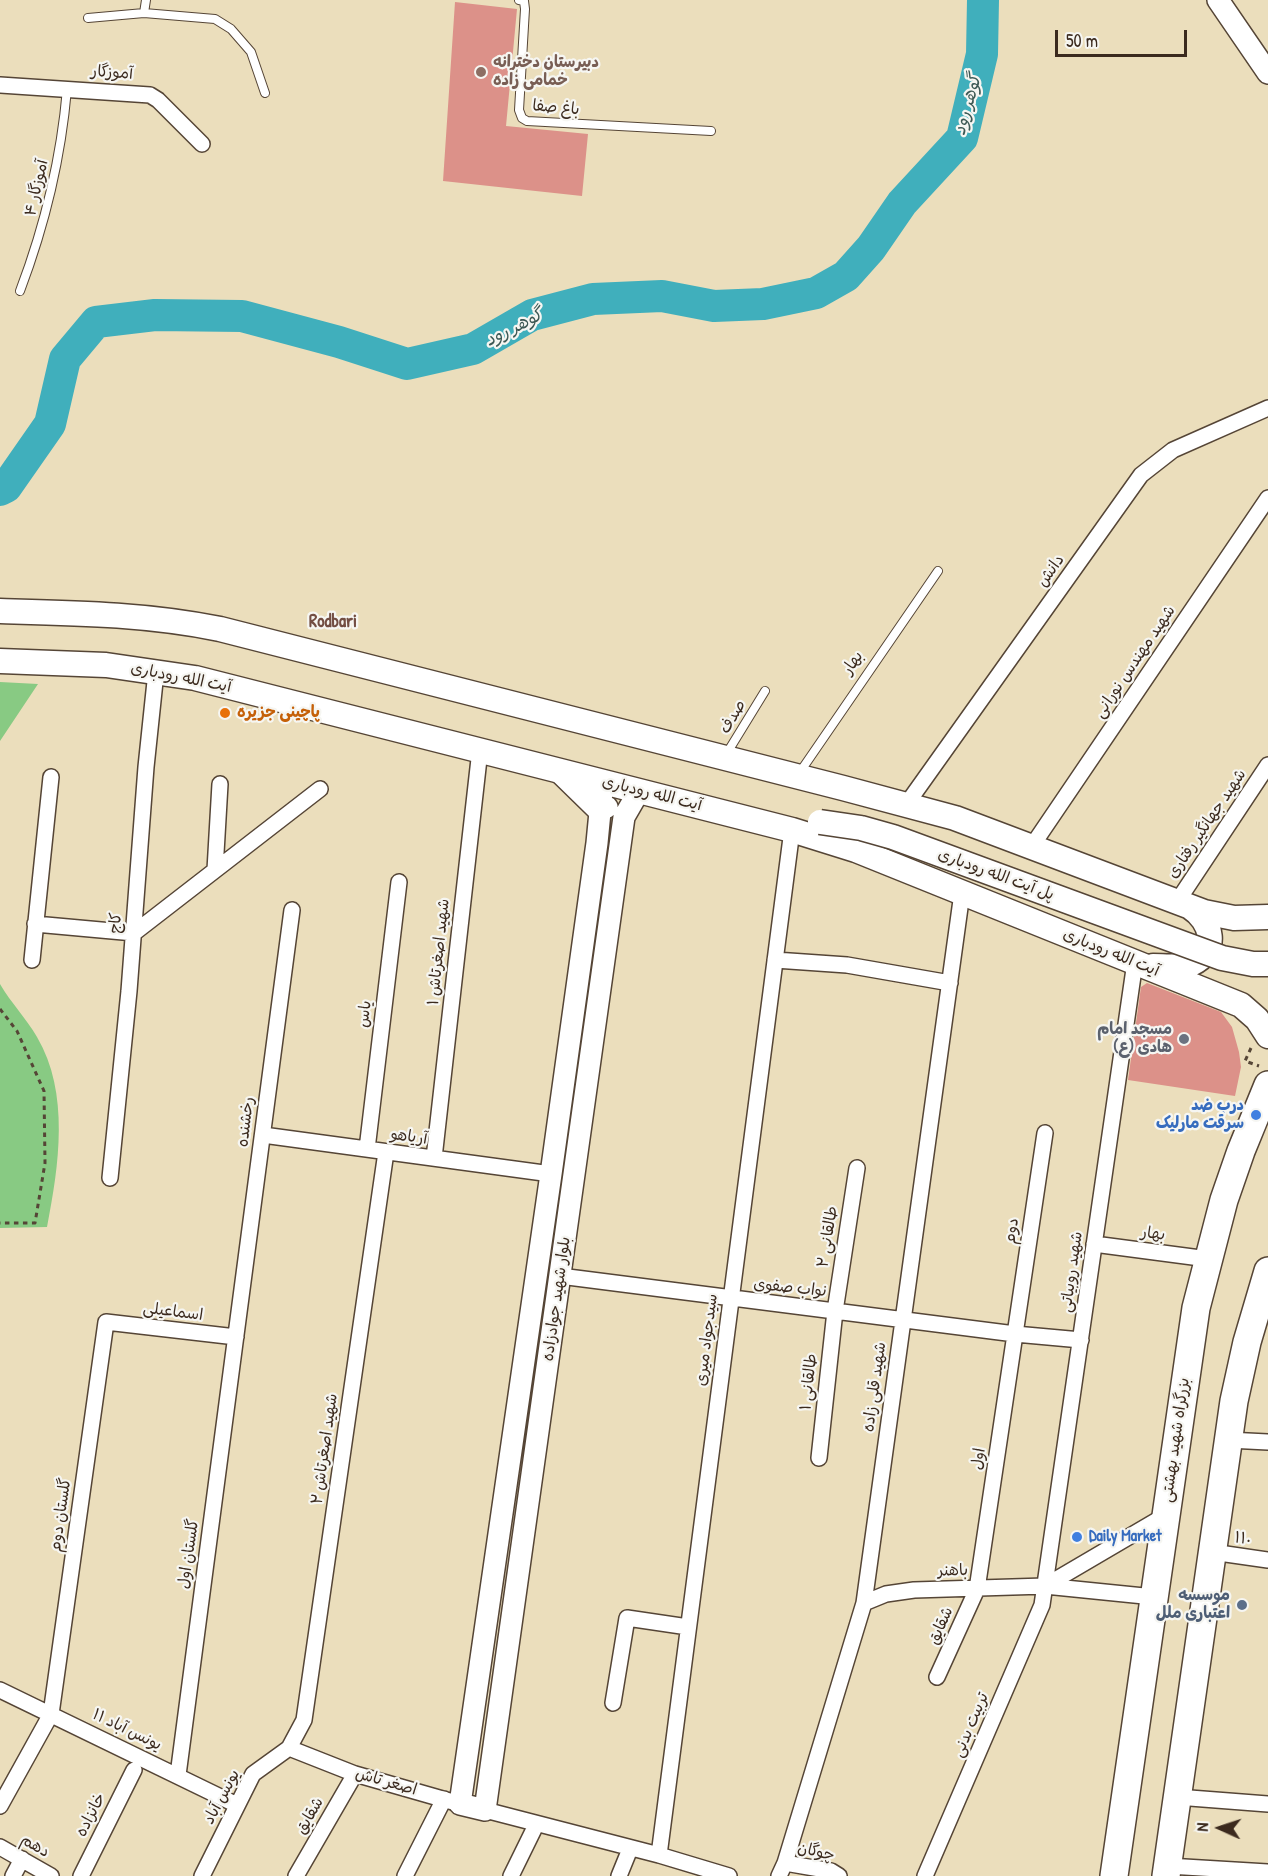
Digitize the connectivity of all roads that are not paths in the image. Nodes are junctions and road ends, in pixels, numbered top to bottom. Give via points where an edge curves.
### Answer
1 (146, 0) edge
2 (519, 0) edge
3 (1218, 0) edge
4 (144, 13) junction
5 (88, 18) dead end
6 (1268, 73) edge
7 (1, 88) edge
8 (68, 88) junction
9 (265, 93) dead end
10 (711, 131) dead end
11 (202, 144) dead end
12 (20, 291) dead end
13 (1268, 408) edge
14 (1268, 498) edge
15 (938, 571) dead end
16 (0, 611) edge
17 (0, 661) edge
18 (156, 672) junction
19 (765, 691) dead end
20 (480, 750) junction
21 (724, 758) junction
22 (1268, 765) edge
23 (556, 770) junction
24 (797, 776) junction
25 (51, 777) dead end
26 (603, 782) junction
27 (220, 784) dead end
28 (320, 789) dead end
29 (639, 791) junction
30 (906, 805) junction
31 (718, 811) junction
32 (599, 812) junction
33 (624, 817) junction
34 (792, 830) junction
35 (1032, 846) junction
36 (215, 870) junction
37 (399, 882) dead end
38 (962, 893) junction
39 (1183, 905) junction
40 (292, 910) dead end
41 (1268, 917) edge
42 (35, 924) junction
43 (134, 933) junction
44 (32, 960) dead end
45 (775, 960) junction
46 (1140, 964) junction
47 (1268, 964) edge
48 (950, 983) junction
49 (1260, 1041) edge
50 (1268, 1084) edge
51 (1045, 1133) dead end
52 (263, 1135) junction
53 (367, 1149) junction
54 (386, 1152) junction
55 (434, 1158) junction
56 (857, 1168) dead end
57 (551, 1174) junction
58 (110, 1178) dead end
59 (574, 1178) junction
60 (1094, 1244) junction
61 (1208, 1259) junction
62 (1268, 1270) edge
63 (560, 1276) junction
64 (731, 1299) junction
65 (835, 1311) junction
66 (903, 1319) junction
67 (106, 1322) joint
68 (1015, 1334) junction
69 (236, 1337) junction
70 (1081, 1340) junction
71 (1228, 1440) junction
72 (1268, 1442) edge
73 (819, 1458) dead end
74 (1166, 1515) junction
75 (1212, 1552) junction
76 (1268, 1560) edge
77 (1045, 1586) junction
78 (977, 1589) junction
79 (1154, 1597) junction
80 (864, 1603) junction
81 (688, 1628) junction
82 (938, 1677) dead end
83 (0, 1690) edge
84 (613, 1703) dead end
85 (51, 1714) junction
86 (288, 1748) junction
87 (134, 1770) dead end
88 (355, 1774) junction
89 (178, 1775) junction
90 (1177, 1797) junction
91 (452, 1801) junction
92 (1268, 1804) edge
93 (237, 1805) junction
94 (0, 1806) edge
95 (485, 1810) junction
96 (536, 1825) junction
97 (0, 1847) edge
98 (630, 1849) junction
99 (659, 1855) junction
100 (22, 1859) junction
101 (782, 1870) edge
102 (1167, 1871) edge
103 (1268, 1872) edge
104 (13, 1876) edge
105 (51, 1876) edge
106 (81, 1876) edge
107 (202, 1876) edge
108 (296, 1876) edge
109 (405, 1876) edge
110 (511, 1876) edge
111 (619, 1876) edge
112 (729, 1876) edge
113 (839, 1876) edge
114 (925, 1876) edge
115 (1114, 1876) edge

1 - 4 lane
2 - 10 lane, باغ صفا via 524,1 525,9 519,110 522,118
3 - 6 street
4 - 5 lane
4 - 9 lane via 215,19 231,29 251,52
7 - 8 street, آموزگار
8 - 11 street, آموزگار via 150,95
8 - 12 lane, آموزگار ۴ via 54,180 37,246
13 - 30 street, دانش via 1173,450 1141,475
14 - 35 street, شهید مهندس نورانی
15 - 24 lane, بهار
16 - 21 main road via 110,614 220,629
17 - 18 main road, آیت الله رودباری via 76,663
18 - 20 main road, آیت الله رودباری via 207,681
18 - 43 street, کاج
19 - 21 lane, صدف
20 - 23 main road, آیت الله رودباری
20 - 55 street, شهید اصغرتاش ۱
21 - 24 main road
22 - 39 street, شهید جهانگیر رفتاری
23 - 26 main road, آیت الله رودباری
23 - 32 street
24 - 30 main road
25 - 42 street
26 - 29 main road, آیت الله رودباری
26 - 32 street
27 - 36 street
28 - 36 street
29 - 31 main road, آیت الله رودباری
29 - 33 street, بلوار شهید جوادزاده
30 - 35 main road
31 - 34 main road, آیت الله رودباری
31 - 47 main road, پل آیت الله رودباری, bridge via 861,828 1212,955
32 - 33 street via 616,808
32 - 57 street
33 - 59 street, بلوار شهید جوادزاده
34 - 38 main road, آیت الله رودباری via 856,850
34 - 45 street, سیدجواد میری
35 - 39 main road
36 - 43 street
37 - 53 street, یاس
38 - 46 main road, آیت الله رودباری
38 - 48 street, شهید قلی زاده
39 - 41 main road via 1224,916
39 - 46 main road via 1202,915 1208,924 1210,939 1204,953 1188,965
40 - 52 street, رخشنده
42 - 43 street
42 - 44 street
43 - 58 street, کاج
45 - 48 street via 847,965
45 - 64 street, سیدجواد میری
46 - 49 main road, آیت الله رودباری via 1241,1005 1257,1018
46 - 60 street, شهید روبیاتی
48 - 66 street, شهید قلی زاده
50 - 61 highway, بزرگراه شهید بهشتی via 1232,1175
51 - 68 street, دوم
52 - 53 street, آریاهو
52 - 69 street, رخشنده
53 - 54 street, آریاهو
54 - 55 street, آریاهو
54 - 86 street, شهید اصغرتاش ۲ via 304,1720
55 - 57 street, آریاهو
56 - 65 street, طالقانی ۲
57 - 59 street
57 - 91 street
59 - 63 street, بلوار شهید جوادزاده
60 - 61 street, بهار
60 - 70 street, شهید روبیاتی
61 - 74 highway, بزرگراه شهید بهشتی via 1192,1334
62 - 71 highway via 1243,1359
63 - 64 street, نواب صفوی
63 - 95 street, بلوار شهید جوادزاده
64 - 65 street, نواب صفوی
64 - 81 street, سیدجواد میری
65 - 66 street, نواب صفوی
65 - 73 street, طالقانی ۱
66 - 68 street, نواب صفوی
66 - 80 street, شهید قلی زاده
67 - 69 street, اسماعیلی
67 - 85 street, گلستان دوم
68 - 70 street, نواب صفوی
68 - 78 street, اول
69 - 89 street, گلستان اول
70 - 77 street, شهید روبیاتی
71 - 72 street
71 - 75 highway
74 - 77 street, باهنر
74 - 79 highway, بزرگراه شهید بهشتی
75 - 76 street, ۱۱۰
75 - 90 highway
77 - 78 street, باهنر
77 - 79 street, باهنر
77 - 114 street, تربیت بدنی via 1042,1605
78 - 80 street, باهنر via 915,1590 886,1594
78 - 82 street, شقایق
79 - 115 highway, بزرگراه شهید بهشتی
80 - 101 street, شهید قلی زاده
81 - 84 street via 627,1618
81 - 99 street, سیدجواد میری
83 - 85 street, یونس آباد ۱۱
85 - 89 street, یونس آباد ۱۱
85 - 94 street
86 - 88 street, اصغر تاش
86 - 93 street, یونس آباد via 253,1774
87 - 106 street, خانزاده
88 - 91 street, اصغر تاش
88 - 108 street, شقایق
89 - 93 street, یونس آباد ۱۱
90 - 92 street
90 - 102 highway
91 - 95 street, اصغر تاش
91 - 109 street
93 - 107 street, یونس آباد
95 - 96 street
96 - 98 street
96 - 110 street
97 - 100 street, دهم
98 - 99 street
98 - 111 street
99 - 112 street
100 - 104 street
100 - 105 street, دهم
101 - 113 street, چوگان via 831,1871
102 - 103 street

